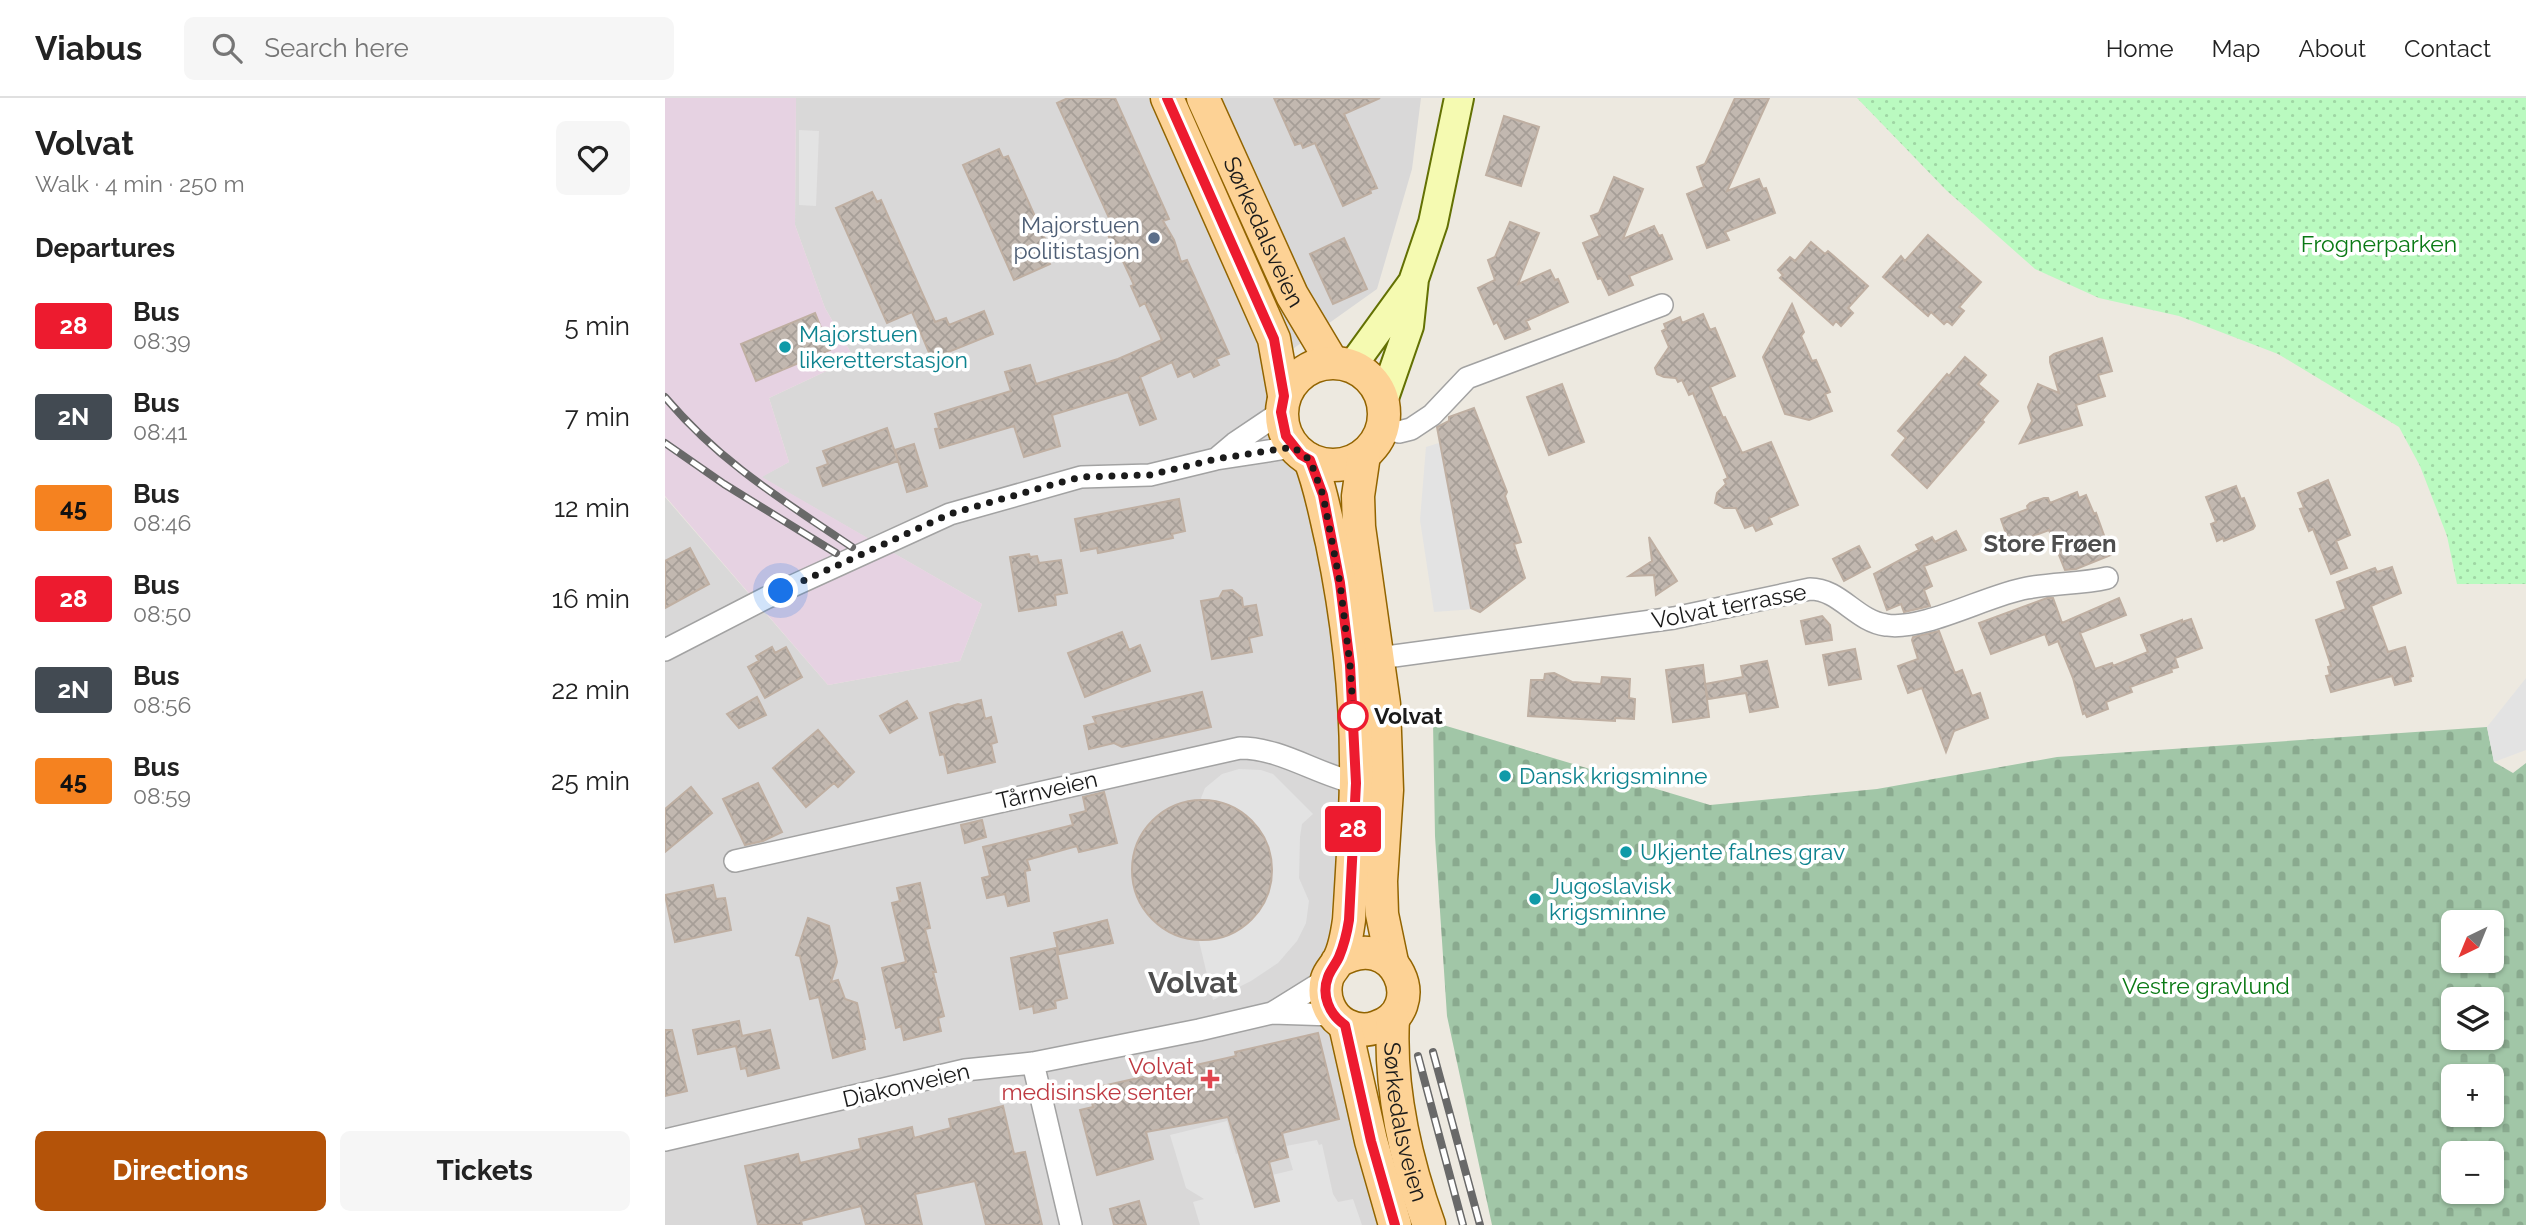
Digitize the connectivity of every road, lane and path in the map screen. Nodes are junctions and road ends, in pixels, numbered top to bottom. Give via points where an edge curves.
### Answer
1 (1167, 98) edge
2 (1203, 98) edge
3 (1459, 98) edge
4 (1414, 279) junction
5 (1663, 305) dead end
6 (1342, 364) junction
7 (1282, 404) junction
8 (1383, 414) junction
9 (1302, 454) junction
10 (1364, 454) junction
11 (1216, 459) junction
12 (2107, 578) dead end
13 (665, 650) edge
14 (1379, 658) junction
15 (1356, 783) junction
16 (735, 861) dead end
17 (1392, 962) junction
18 (1332, 970) junction
19 (1272, 1013) junction
20 (1393, 1018) junction
21 (1339, 1020) junction
22 (1033, 1063) junction
23 (665, 1140) edge
24 (1071, 1225) edge
25 (1395, 1225) edge
26 (1429, 1225) edge

1 - 7 main road, Sørkedalsveien via 1274,339
2 - 6 main road, Sørkedalsveien via 1292,295
3 - 4 street via 1433,223
4 - 6 street
4 - 8 street via 1409,326
5 - 8 street via 1468,378 1432,415 1411,429 1399,432
6 - 7 main road via 1303,371 1291,382
6 - 8 main road via 1366,374 1376,386
7 - 9 main road via 1286,436
7 - 11 street
8 - 10 main road via 1375,443
9 - 10 main road via 1329,465
9 - 11 street
9 - 15 main road via 1323,495 1340,583
10 - 14 main road via 1359,527
11 - 13 street via 1150,475 1081,477 950,514
12 - 14 street, Volvat terrasse via 2025,588 1897,626 1870,620 1831,593 1809,589 1674,618
14 - 17 main road via 1387,790 1381,903
15 - 16 street, Tårnveien via 1271,751 1240,748
15 - 18 main road via 1349,920 1346,940
17 - 18 main road via 1364,951 1350,954
17 - 20 main road via 1403,983 1400,1008
18 - 19 street, Diakonveien
18 - 21 main road via 1326,998
19 - 21 street, Diakonveien
19 - 22 street, Diakonveien
20 - 21 main road via 1370,1030
20 - 26 main road, Sørkedalsveien via 1395,1097
21 - 25 main road, Sørkedalsveien
22 - 23 street, Diakonveien via 965,1070
22 - 24 street

